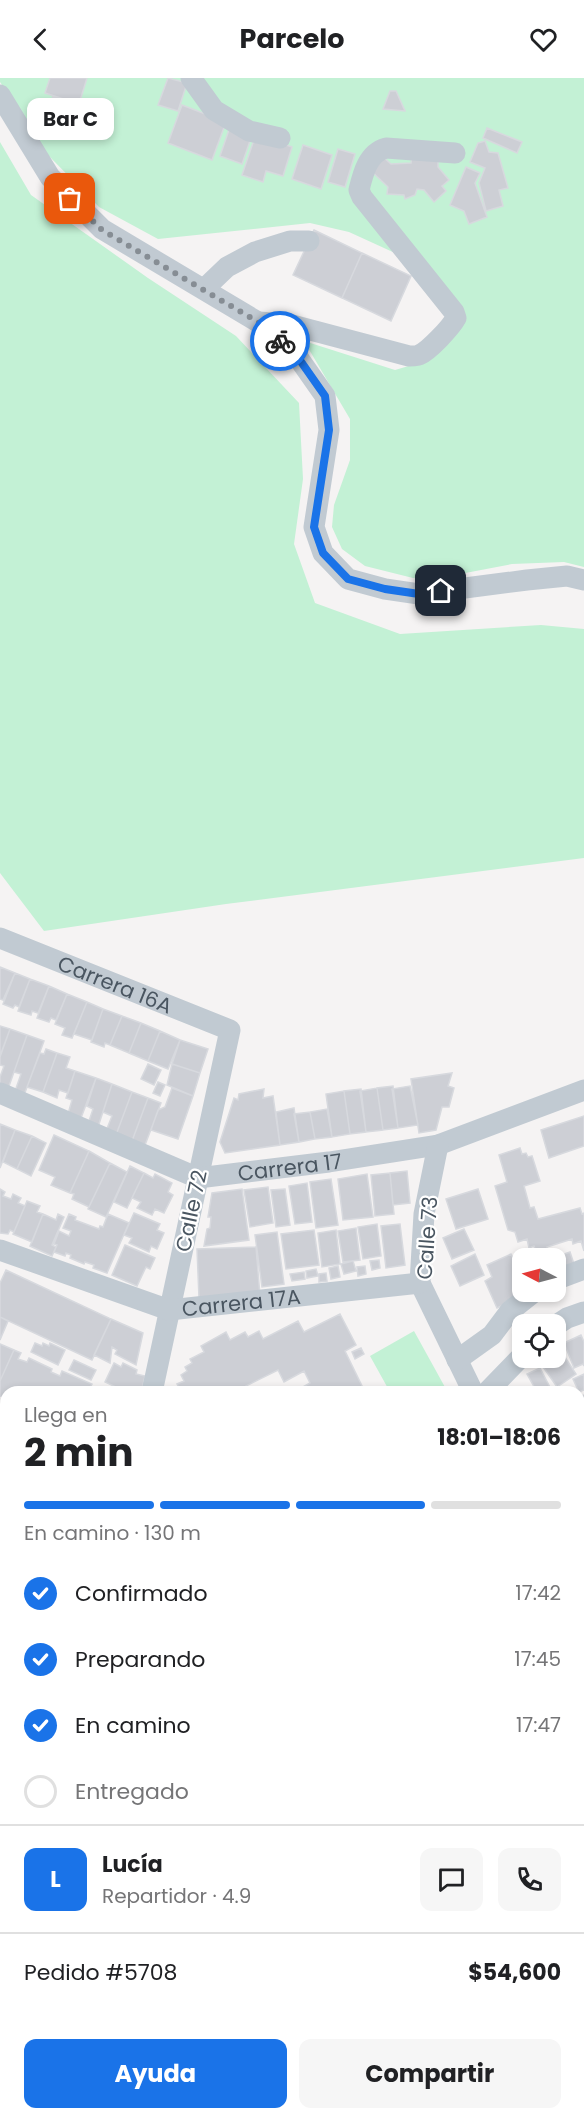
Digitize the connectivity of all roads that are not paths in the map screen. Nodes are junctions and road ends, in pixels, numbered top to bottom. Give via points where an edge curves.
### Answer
1 (191, 78) edge
2 (0, 94) edge
3 (280, 138) dead end
4 (455, 153) dead end
5 (309, 241) dead end
6 (204, 290) junction
7 (258, 322) junction
8 (584, 580) edge
9 (0, 938) edge
10 (230, 1030) joint
11 (584, 1089) edge
12 (0, 1093) edge
13 (438, 1145) junction
14 (198, 1178) junction
15 (0, 1250) edge
16 (584, 1269) edge
17 (566, 1276) edge
18 (420, 1283) junction
19 (521, 1302) edge
20 (169, 1310) junction
21 (584, 1312) edge
22 (566, 1319) edge
23 (457, 1360) junction
24 (512, 1366) edge
25 (153, 1386) edge
26 (470, 1386) edge
27 (493, 1386) edge

1 - 3 street via 214,110 249,130
2 - 6 street via 50,177 102,230
4 - 7 street via 377,150 370,158 359,190 454,312 453,324 424,351 409,356 288,324
5 - 6 street via 290,241 255,252 226,267
6 - 7 street
7 - 8 street via 297,356 325,396 329,430 314,527 323,553 348,579 419,594 567,576
9 - 10 street, Carrera 16A
10 - 14 street, Calle 72
11 - 13 street, Carrera 17
12 - 14 street
13 - 14 street, Carrera 17
13 - 18 street, Calle 73 via 424,1214
14 - 20 street, Calle 72
15 - 20 street, Carrera 17A
16 - 17 street
18 - 20 street, Carrera 17A
18 - 23 street, Calle 73
19 - 23 street via 492,1335
20 - 25 street, Calle 72
21 - 22 street
23 - 26 street, Calle 73
24 - 27 street

